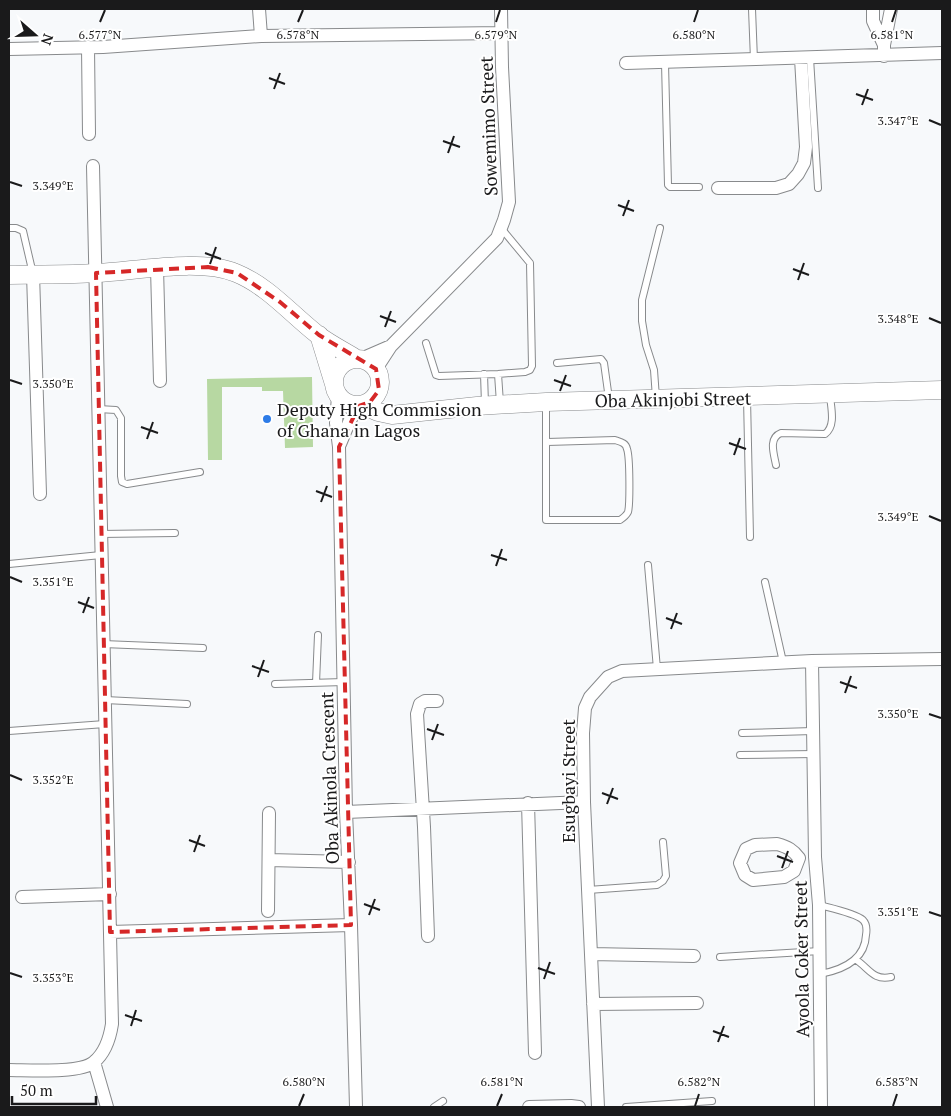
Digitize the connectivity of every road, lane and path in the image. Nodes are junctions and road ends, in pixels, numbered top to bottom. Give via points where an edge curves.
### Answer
1 (259, 9) edge
2 (501, 9) edge
3 (752, 9) edge
4 (873, 9) edge
5 (891, 9) edge
6 (502, 33) junction
7 (261, 36) junction
8 (88, 47) junction
9 (9, 49) edge
10 (884, 50) junction
11 (942, 53) edge
12 (806, 58) junction
13 (754, 60) junction
14 (626, 63) dead end
15 (665, 63) junction
16 (90, 134) dead end
17 (93, 166) dead end
18 (699, 187) dead end
19 (718, 188) dead end
20 (818, 188) dead end
21 (9, 228) edge
22 (501, 228) junction
23 (660, 228) dead end
24 (157, 268) junction
25 (96, 273) junction
26 (33, 274) junction
27 (9, 275) edge
28 (319, 335) junction
29 (426, 344) dead end
30 (391, 346) junction
31 (359, 359) junction
32 (557, 362) dead end
33 (376, 369) junction
34 (484, 374) junction
35 (498, 374) junction
36 (160, 381) dead end
37 (336, 390) junction
38 (379, 390) junction
39 (942, 390) edge
40 (830, 394) junction
41 (747, 397) junction
42 (609, 400) junction
43 (656, 400) junction
44 (546, 402) junction
45 (493, 405) junction
46 (361, 406) junction
47 (98, 409) junction
48 (405, 412) junction
49 (547, 442) junction
50 (339, 447) junction
51 (776, 465) dead end
52 (200, 472) dead end
53 (40, 494) dead end
54 (175, 533) dead end
55 (100, 534) junction
56 (750, 537) dead end
57 (101, 555) junction
58 (9, 564) edge
59 (648, 565) dead end
60 (765, 582) dead end
61 (318, 635) dead end
62 (103, 644) junction
63 (203, 648) dead end
64 (942, 659) edge
65 (812, 661) junction
66 (783, 662) junction
67 (657, 669) junction
68 (344, 682) junction
69 (316, 683) junction
70 (275, 684) dead end
71 (105, 700) junction
72 (437, 702) dead end
73 (187, 704) dead end
74 (105, 724) junction
75 (9, 731) edge
76 (813, 731) junction
77 (742, 733) dead end
78 (814, 754) junction
79 (740, 755) dead end
80 (584, 802) junction
81 (528, 803) junction
82 (423, 809) junction
83 (346, 812) junction
84 (269, 813) dead end
85 (663, 842) dead end
86 (816, 857) junction
87 (799, 858) dead end
88 (269, 860) junction
89 (349, 862) junction
90 (588, 890) junction
91 (110, 894) junction
92 (22, 897) dead end
93 (819, 905) junction
94 (268, 911) dead end
95 (352, 925) junction
96 (110, 932) junction
97 (428, 936) dead end
98 (820, 952) junction
99 (591, 954) junction
100 (694, 956) dead end
101 (720, 957) dead end
102 (855, 959) junction
103 (820, 974) junction
104 (891, 977) dead end
105 (697, 1003) dead end
106 (593, 1004) junction
107 (535, 1053) dead end
108 (94, 1062) junction
109 (9, 1070) edge
110 (712, 1101) dead end
111 (444, 1102) dead end
112 (107, 1107) edge
113 (356, 1107) edge
114 (434, 1107) edge
115 (529, 1107) edge
116 (574, 1107) edge
117 (598, 1107) edge
118 (626, 1107) edge
119 (821, 1107) edge

1 - 7 street
2 - 6 street, Sowemimo Street
3 - 13 lane
4 - 10 street
5 - 10 street
6 - 7 street
6 - 22 street, Sowemimo Street via 509,202
7 - 8 street
8 - 9 street
8 - 16 street
10 - 11 street
10 - 12 street
12 - 13 street
12 - 19 street via 806,147 798,174 789,184 776,188
12 - 20 lane
13 - 15 street
14 - 15 street
15 - 18 lane via 668,185
17 - 25 street
21 - 26 lane via 23,232
22 - 30 street, Sowemimo Street via 497,238
22 - 35 lane via 530,263 532,366 525,372
23 - 43 lane via 642,300 642,321 654,370
24 - 25 street
24 - 28 street via 208,267 237,273 258,285
24 - 36 street
25 - 26 street
25 - 47 street
26 - 27 street
26 - 53 street
28 - 31 street
28 - 37 street
29 - 34 lane via 439,376
30 - 31 street, Sowemimo Street
30 - 33 street, Sowemimo Street
31 - 33 street
31 - 37 street via 342,365 334,377
32 - 42 lane via 601,359
33 - 38 street
34 - 35 lane
34 - 45 lane
35 - 45 lane
37 - 46 street via 346,404
37 - 50 street, Oba Akinola Crescent
38 - 46 street via 376,397
38 - 48 street via 390,406
39 - 40 street, Oba Akinjobi Street
40 - 41 street, Oba Akinjobi Street
40 - 51 lane via 832,419 829,431 825,434 776,435 773,447
41 - 43 street, Oba Akinjobi Street
41 - 56 lane
42 - 43 street, Oba Akinjobi Street
42 - 44 street, Oba Akinjobi Street
44 - 45 street, Oba Akinjobi Street
44 - 49 lane
45 - 48 street, Oba Akinjobi Street
46 - 48 street, Oba Akinjobi Street via 384,414
46 - 50 street, Oba Akinola Crescent via 350,420
47 - 52 lane via 116,410 121,418 122,482 127,484
47 - 55 street
49 - 49 lane via 546,520 624,518 628,510 628,459 623,442
50 - 68 street, Oba Akinola Crescent
54 - 55 lane
55 - 57 street
57 - 58 lane
57 - 62 street
59 - 67 lane
60 - 66 lane
61 - 69 lane
62 - 63 lane
62 - 71 street
64 - 65 street, Esugbayi Street
65 - 66 street, Esugbayi Street
65 - 76 street, Ayoola Coker Street
66 - 67 street, Esugbayi Street
67 - 80 street, Esugbayi Street via 622,671 608,677 590,697 585,708 583,733
68 - 69 lane
68 - 83 street, Oba Akinola Crescent
69 - 70 lane
71 - 73 lane
71 - 74 street
72 - 82 street via 425,701 420,704 417,714
74 - 75 lane
74 - 91 street
76 - 77 lane
76 - 78 street, Ayoola Coker Street
78 - 79 lane
78 - 86 street, Ayoola Coker Street
80 - 81 street
80 - 90 street, Esugbayi Street
81 - 82 street
81 - 107 street
82 - 83 street
82 - 97 street
83 - 89 street, Oba Akinola Crescent
84 - 88 street
85 - 90 lane via 666,876 658,886
86 - 87 street
86 - 93 street, Ayoola Coker Street
88 - 89 street
88 - 94 street
89 - 95 street, Oba Akinola Crescent
90 - 99 street, Esugbayi Street
91 - 92 street
91 - 96 street
93 - 98 street, Ayoola Coker Street
93 - 102 lane via 864,921 866,937
95 - 96 street
95 - 113 street, Oba Akinola Crescent
96 - 108 street via 112,1024 110,1038
98 - 101 lane
98 - 103 street, Ayoola Coker Street
99 - 100 street
99 - 106 street, Esugbayi Street
102 - 103 lane via 841,969
102 - 104 lane via 876,976 882,979
103 - 119 street, Ayoola Coker Street
105 - 106 street
106 - 117 street, Esugbayi Street
108 - 109 street via 81,1068
108 - 112 street
110 - 118 lane
111 - 114 lane
115 - 116 street

